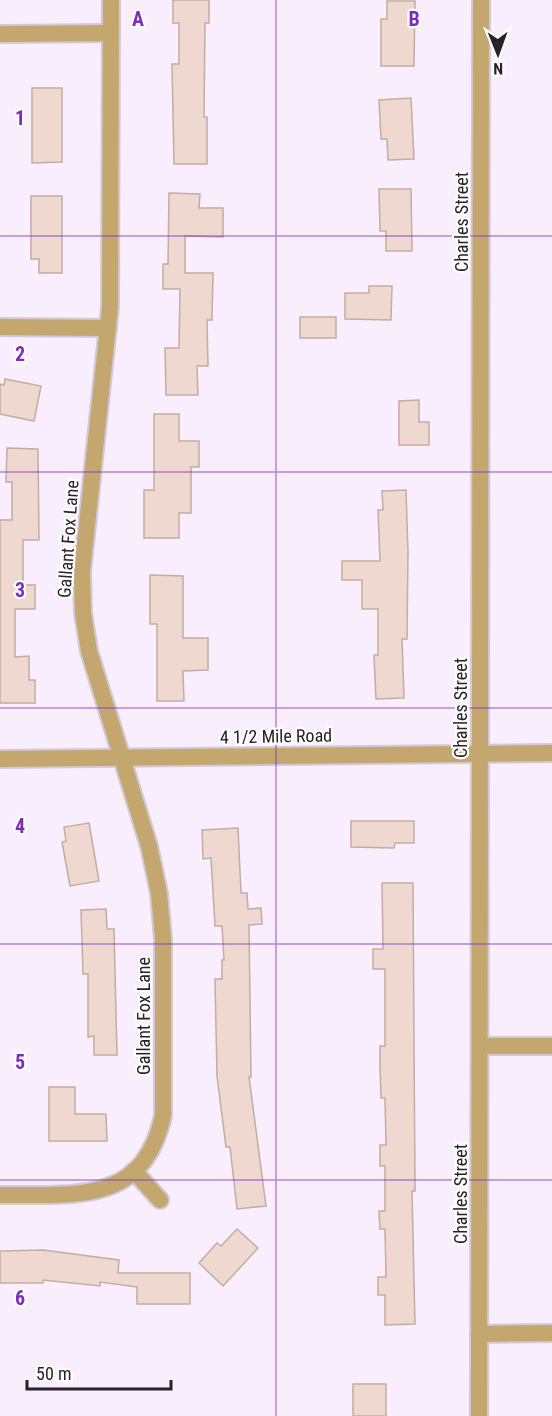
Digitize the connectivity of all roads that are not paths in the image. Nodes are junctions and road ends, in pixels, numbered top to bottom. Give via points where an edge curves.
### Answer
1 (111, 0) edge
2 (481, 0) edge
3 (111, 33) junction
4 (0, 34) edge
5 (0, 327) edge
6 (108, 328) junction
7 (552, 753) edge
8 (480, 754) junction
9 (121, 757) junction
10 (0, 759) edge
11 (480, 1046) junction
12 (552, 1046) edge
13 (134, 1172) junction
14 (0, 1194) edge
15 (160, 1200) dead end
16 (552, 1333) edge
17 (479, 1334) junction
18 (479, 1416) edge

1 - 3 street, Gallant Fox Lane
2 - 8 street, Charles Street
3 - 4 street
3 - 6 street, Gallant Fox Lane
5 - 6 street
6 - 9 street, Gallant Fox Lane via 82,572 83,613 91,662
7 - 8 street, 4 1/2 Mile Road
8 - 9 street, 4 1/2 Mile Road
8 - 11 street, Charles Street
9 - 10 street, 4 1/2 Mile Road
9 - 13 street, Gallant Fox Lane via 149,846 163,939 163,1116 148,1156
11 - 12 street
11 - 17 street, Charles Street
13 - 14 street via 99,1191
13 - 15 street
16 - 17 street
17 - 18 street, Charles Street

